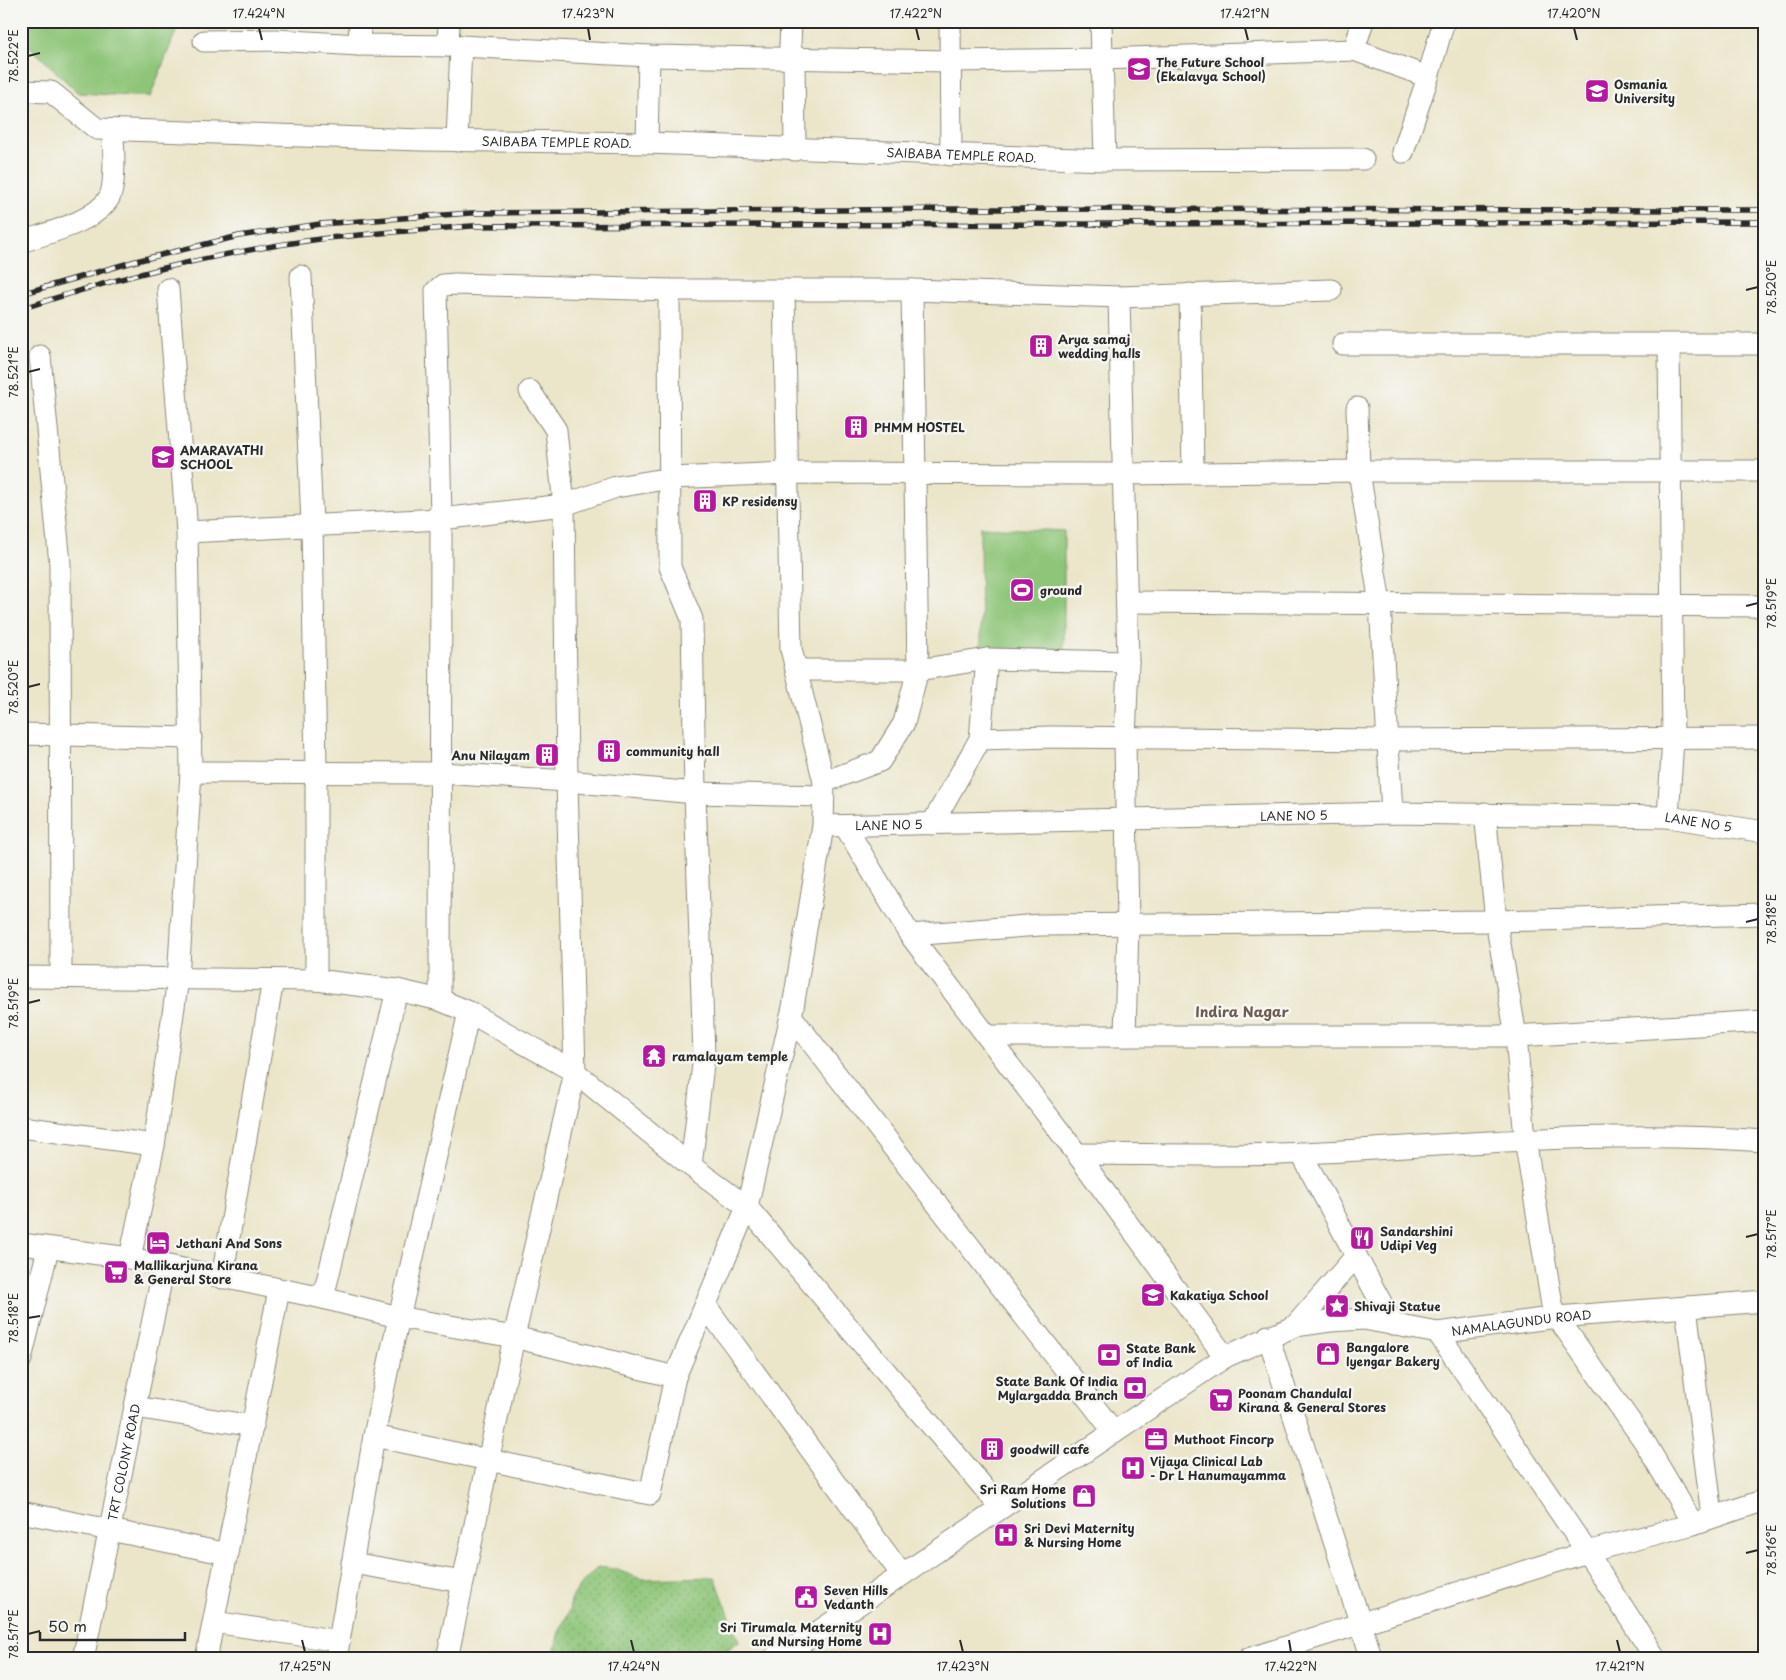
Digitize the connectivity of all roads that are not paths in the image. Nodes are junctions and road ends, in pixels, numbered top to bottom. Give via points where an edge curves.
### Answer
1 (360, 21) edge
2 (450, 21) edge
3 (791, 21) edge
4 (950, 21) edge
5 (1101, 21) edge
6 (1363, 21) edge
7 (1444, 21) edge
8 (275, 31) edge
9 (204, 41) dead end
10 (359, 45) junction
11 (455, 46) junction
12 (1354, 50) junction
13 (648, 56) junction
14 (794, 59) junction
15 (1103, 59) junction
16 (950, 61) junction
17 (1428, 77) junction
18 (21, 91) edge
19 (112, 130) junction
20 (458, 141) junction
21 (647, 143) junction
22 (794, 150) junction
23 (1403, 152) dead end
24 (950, 155) junction
25 (1362, 159) dead end
26 (1105, 160) junction
27 (21, 242) edge
28 (301, 276) dead end
29 (168, 290) dead end
30 (669, 290) junction
31 (912, 290) junction
32 (1332, 290) dead end
33 (784, 291) junction
34 (1190, 294) junction
35 (1119, 297) junction
36 (1343, 344) dead end
37 (1765, 344) edge
38 (1669, 345) junction
39 (40, 356) dead end
40 (530, 392) dead end
41 (1357, 408) dead end
42 (1359, 471) junction
43 (1765, 471) edge
44 (1193, 472) junction
45 (1670, 472) junction
46 (788, 473) junction
47 (914, 473) junction
48 (1124, 474) junction
49 (670, 478) junction
50 (564, 505) junction
51 (441, 519) junction
52 (312, 524) junction
53 (187, 532) junction
54 (1127, 602) junction
55 (1380, 604) junction
56 (1670, 605) junction
57 (1765, 606) edge
58 (986, 660) junction
59 (1128, 662) junction
60 (796, 670) junction
61 (918, 670) junction
62 (21, 734) edge
63 (62, 734) junction
64 (191, 738) junction
65 (1765, 738) edge
66 (980, 739) junction
67 (1125, 739) junction
68 (1673, 739) junction
69 (1388, 740) junction
70 (316, 771) junction
71 (190, 772) junction
72 (441, 774) junction
73 (567, 781) junction
74 (823, 789) junction
75 (695, 793) junction
76 (1392, 813) junction
77 (1485, 813) junction
78 (1668, 817) junction
79 (1126, 821) junction
80 (932, 824) junction
81 (823, 826) junction
82 (845, 826) junction
83 (1765, 832) edge
84 (1765, 914) edge
85 (1496, 921) junction
86 (1128, 926) junction
87 (910, 936) junction
88 (61, 977) junction
89 (21, 978) edge
90 (178, 979) junction
91 (273, 980) junction
92 (316, 980) junction
93 (397, 990) junction
94 (440, 1000) junction
95 (469, 1012) junction
96 (791, 1016) junction
97 (1765, 1021) edge
98 (987, 1036) junction
99 (1125, 1036) junction
100 (1516, 1036) junction
101 (576, 1072) junction
102 (21, 1127) edge
103 (1525, 1139) junction
104 (1765, 1141) edge
105 (154, 1145) junction
106 (1301, 1153) junction
107 (1077, 1154) junction
108 (691, 1166) junction
109 (747, 1207) junction
110 (21, 1244) edge
111 (48, 1249) junction
112 (1356, 1256) junction
113 (130, 1258) junction
114 (164, 1266) junction
115 (222, 1278) junction
116 (279, 1290) junction
117 (323, 1298) junction
118 (1765, 1301) edge
119 (706, 1306) junction
120 (1686, 1307) junction
121 (398, 1317) junction
122 (1557, 1317) junction
123 (1393, 1325) junction
124 (1295, 1326) junction
125 (1438, 1332) junction
126 (1268, 1336) junction
127 (514, 1337) junction
128 (1225, 1357) junction
129 (21, 1359) edge
130 (675, 1377) junction
131 (135, 1407) junction
132 (253, 1426) junction
133 (1114, 1432) junction
134 (374, 1436) junction
135 (489, 1461) junction
136 (1765, 1500) edge
137 (1001, 1508) junction
138 (21, 1512) edge
139 (1702, 1520) junction
140 (109, 1530) junction
141 (1587, 1552) junction
142 (228, 1554) junction
143 (352, 1563) junction
144 (902, 1575) junction
145 (463, 1582) junction
146 (214, 1622) junction
147 (1362, 1623) junction
148 (337, 1650) edge
149 (789, 1656) edge
150 (83, 1659) edge
151 (206, 1659) edge
152 (447, 1659) edge
153 (1248, 1659) edge
154 (1372, 1659) edge
155 (1656, 1659) edge

1 - 10 street
2 - 11 street
3 - 14 street via 790,46
4 - 16 street
5 - 15 street
6 - 12 street
7 - 17 street
8 - 9 street
8 - 10 street
10 - 11 street
11 - 13 street
11 - 20 street
12 - 15 street
12 - 17 street
13 - 14 street
13 - 21 street
14 - 16 street
14 - 22 street
15 - 16 street
15 - 26 street
16 - 24 street
17 - 23 street
18 - 19 street, SAIBABA TEMPLE ROAD. via 51,92 97,129
19 - 20 street, SAIBABA TEMPLE ROAD.
19 - 27 street via 115,152 110,197 98,211 66,227
20 - 21 street, SAIBABA TEMPLE ROAD.
21 - 22 street, SAIBABA TEMPLE ROAD.
22 - 24 street, SAIBABA TEMPLE ROAD.
24 - 26 street, SAIBABA TEMPLE ROAD.
25 - 26 street, SAIBABA TEMPLE ROAD.
28 - 52 street
29 - 53 street
30 - 33 street
30 - 49 street
30 - 51 street via 456,284 443,285 436,291
31 - 33 street
31 - 35 street
31 - 47 street
32 - 34 street
33 - 46 street
34 - 35 street
34 - 44 street
35 - 48 street
36 - 38 street
37 - 38 street
38 - 45 street
39 - 63 street via 60,564
40 - 50 street via 556,430
41 - 42 street
42 - 44 street
42 - 45 street
42 - 55 street
43 - 45 street
44 - 48 street
45 - 56 street
46 - 47 street
46 - 49 street
46 - 60 street via 790,649
47 - 48 street
47 - 61 street
48 - 54 street
49 - 50 street via 616,487
49 - 75 street via 670,567 692,619
50 - 51 street
50 - 73 street
51 - 52 street
51 - 72 street
52 - 53 street
52 - 70 street
53 - 64 street
54 - 55 street
54 - 59 street
55 - 56 street
55 - 69 street
56 - 57 street
56 - 68 street
58 - 59 street
58 - 61 street
58 - 66 street
59 - 67 street
60 - 61 street
60 - 74 street
61 - 74 street via 904,723 880,760
62 - 63 street
63 - 64 street
63 - 88 street
64 - 71 street
65 - 68 street
66 - 67 street
66 - 80 street
67 - 69 street
67 - 79 street
68 - 69 street
68 - 78 street
69 - 76 street
70 - 71 street
70 - 72 street
70 - 92 street
71 - 90 street
72 - 73 street
72 - 94 street
73 - 75 street
73 - 101 street
74 - 75 street
74 - 81 street
75 - 108 street via 704,1056
76 - 77 street, LANE NO 5
76 - 79 street, LANE NO 5
77 - 78 street, LANE NO 5
77 - 85 street
78 - 83 street, LANE NO 5
79 - 80 street, LANE NO 5
79 - 86 street
80 - 82 street, LANE NO 5
81 - 82 street, LANE NO 5
81 - 96 street
82 - 87 street
84 - 85 street
85 - 86 street
85 - 100 street
86 - 87 street via 1040,925
86 - 99 street
87 - 98 street
88 - 89 street
88 - 90 street
90 - 91 street
90 - 105 street
91 - 92 street
91 - 115 street
92 - 93 street
93 - 94 street
93 - 117 street
94 - 95 street
95 - 101 street
95 - 121 street
96 - 109 street
96 - 133 street
97 - 100 street
98 - 99 street
98 - 107 street
99 - 100 street
100 - 103 street
101 - 108 street
101 - 127 street
102 - 105 street
103 - 104 street via 1711,1137
103 - 106 street
103 - 122 street via 1552,1306
105 - 113 street
106 - 107 street
106 - 112 street
107 - 128 street
108 - 109 street
109 - 119 street
109 - 137 street
110 - 111 street
111 - 113 street
111 - 129 street
112 - 123 street
112 - 124 street
113 - 114 street
114 - 115 street
114 - 131 street, TRT COLONY ROAD
115 - 116 street
116 - 117 street
116 - 132 street
117 - 121 street
118 - 120 street, NAMALAGUNDU ROAD
119 - 130 street
119 - 144 street
120 - 122 street, NAMALAGUNDU ROAD
120 - 139 street
121 - 127 street
121 - 134 street
122 - 125 street, NAMALAGUNDU ROAD
122 - 139 street
123 - 124 street, NAMALAGUNDU ROAD via 1364,1319
123 - 125 street, NAMALAGUNDU ROAD
124 - 126 street, NAMALAGUNDU ROAD
125 - 141 street
126 - 128 street, NAMALAGUNDU ROAD
126 - 147 street
127 - 130 street
127 - 135 street
128 - 133 street, NAMALAGUNDU ROAD
130 - 135 street via 650,1494
131 - 132 street
131 - 140 street, TRT COLONY ROAD
132 - 142 street
133 - 137 street, NAMALAGUNDU ROAD
134 - 135 street
134 - 143 street
135 - 145 street
136 - 139 street
137 - 144 street, NAMALAGUNDU ROAD
138 - 140 street
139 - 141 street
140 - 142 street
140 - 150 street, TRT COLONY ROAD
141 - 147 street
141 - 155 street
142 - 146 street
143 - 145 street
143 - 148 street
144 - 149 street, NAMALAGUNDU ROAD
145 - 152 street
146 - 148 street
146 - 151 street
147 - 153 street
147 - 154 street

